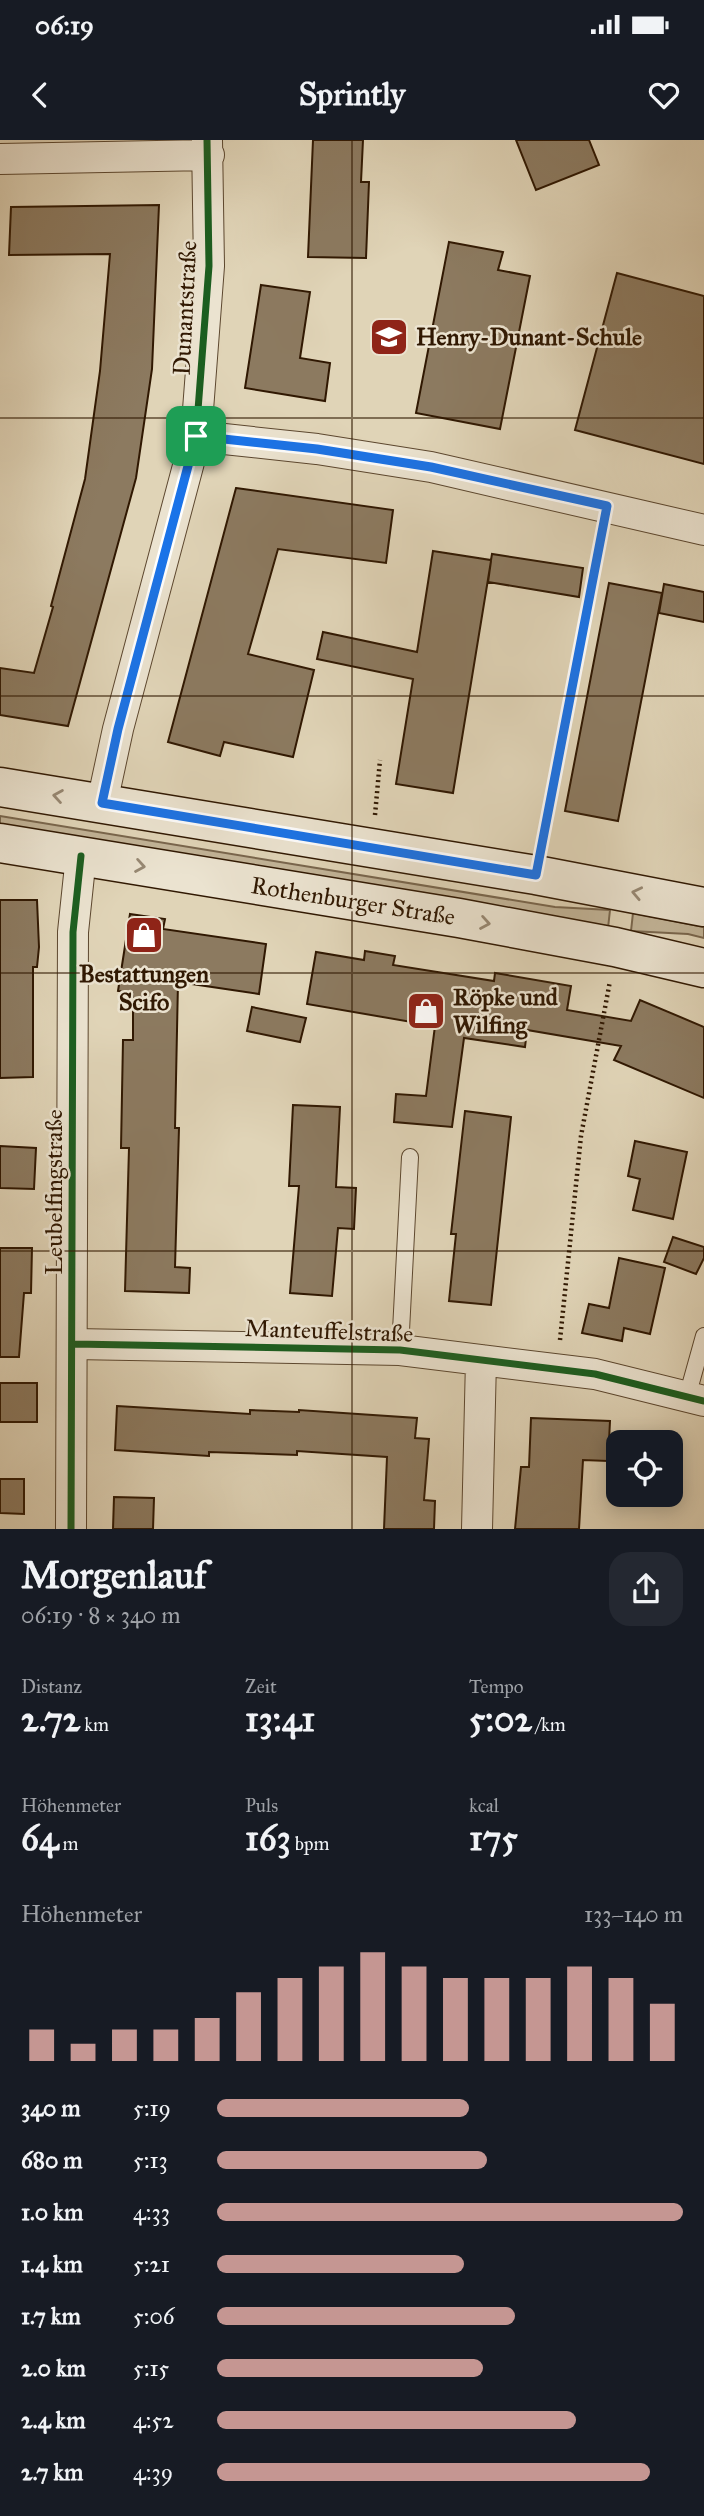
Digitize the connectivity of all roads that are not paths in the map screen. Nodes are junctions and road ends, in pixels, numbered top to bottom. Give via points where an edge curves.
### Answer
1 (208, 148) edge
2 (0, 159) edge
3 (196, 436) junction
4 (704, 530) edge
5 (0, 787) edge
6 (102, 803) junction
7 (0, 843) edge
8 (81, 856) junction
9 (704, 907) edge
10 (704, 968) edge
11 (410, 1157) dead end
12 (704, 1336) edge
13 (74, 1344) junction
14 (400, 1350) junction
15 (481, 1360) junction
16 (696, 1399) edge
17 (71, 1529) edge
18 (477, 1529) edge

1 - 2 street, Dunantstraße
1 - 3 street, Dunantstraße via 209,266
3 - 4 street via 431,467
3 - 6 street, Dunantstraße
6 -> 5 main road
9 -> 6 main road
7 - 8 main road, Rothenburger Straße
8 -> 10 main road, Rothenburger Straße via 459,918
8 - 13 street, Leubelfingstraße via 74,932
11 - 14 lane
12 - 16 lane
13 - 14 street, Manteuffelstraße
13 - 17 street, Leubelfingstraße
14 - 15 street, Manteuffelstraße
15 - 16 street, Manteuffelstraße via 595,1374
15 - 18 street

